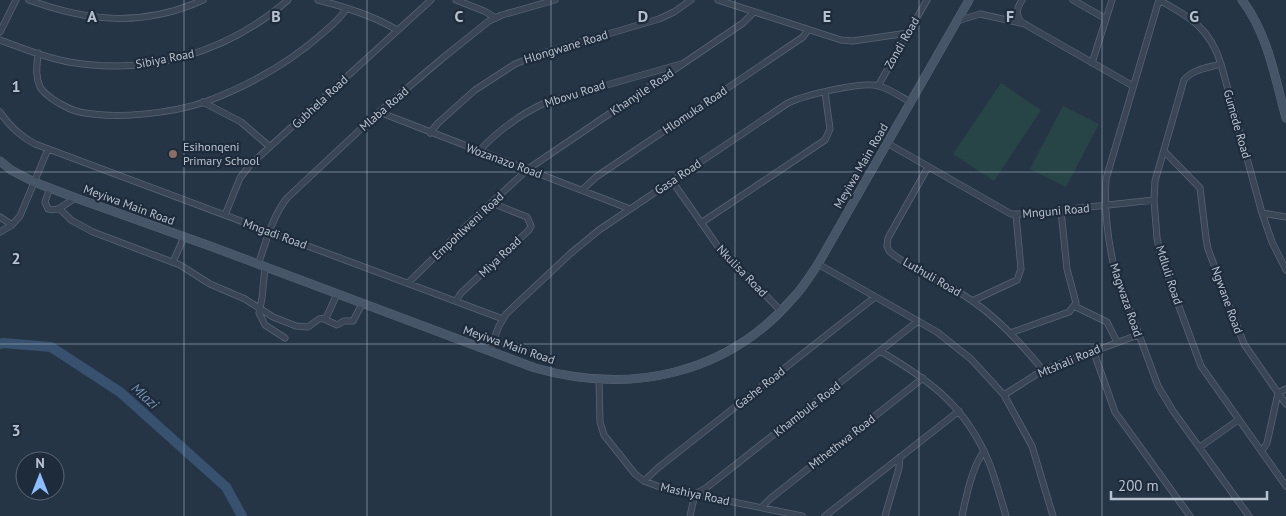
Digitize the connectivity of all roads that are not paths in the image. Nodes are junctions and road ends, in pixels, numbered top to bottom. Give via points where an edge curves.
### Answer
1 (16, 0) edge
2 (29, 0) edge
3 (203, 0) edge
4 (288, 0) edge
5 (318, 0) edge
6 (431, 0) edge
7 (456, 0) edge
8 (555, 0) edge
9 (691, 0) edge
10 (718, 0) edge
11 (927, 0) edge
12 (969, 0) edge
13 (1022, 0) edge
14 (1073, 0) edge
15 (1112, 0) edge
16 (1158, 0) edge
17 (1242, 0) edge
18 (346, 9) junction
19 (754, 12) junction
20 (496, 18) junction
21 (1106, 18) junction
22 (956, 22) junction
23 (1026, 25) junction
24 (397, 30) junction
25 (808, 30) junction
26 (0, 32) edge
27 (908, 33) junction
28 (0, 40) edge
29 (38, 53) junction
30 (683, 63) junction
31 (1092, 63) junction
32 (1221, 64) junction
33 (649, 72) junction
34 (655, 83) junction
35 (878, 86) junction
36 (1133, 86) junction
37 (825, 92) junction
38 (203, 102) junction
39 (910, 102) junction
40 (0, 112) edge
41 (379, 112) junction
42 (1286, 118) edge
43 (430, 133) junction
44 (887, 143) junction
45 (270, 147) junction
46 (48, 149) junction
47 (479, 151) junction
48 (1164, 151) junction
49 (0, 161) edge
50 (928, 167) junction
51 (528, 170) junction
52 (672, 181) junction
53 (34, 182) junction
54 (50, 187) junction
55 (582, 190) junction
56 (76, 198) junction
57 (1154, 200) junction
58 (492, 203) junction
59 (1106, 207) junction
60 (60, 209) junction
61 (630, 209) junction
62 (1062, 211) junction
63 (1262, 213) junction
64 (225, 215) junction
65 (1016, 215) junction
66 (0, 217) edge
67 (1286, 217) edge
68 (701, 223) junction
69 (12, 225) junction
70 (0, 232) edge
71 (269, 232) junction
72 (184, 237) junction
73 (173, 262) junction
74 (818, 264) junction
75 (261, 266) junction
76 (1286, 270) edge
77 (408, 283) junction
78 (337, 294) junction
79 (876, 297) junction
80 (456, 301) junction
81 (972, 301) junction
82 (362, 304) junction
83 (259, 306) junction
84 (1074, 306) junction
85 (781, 311) junction
86 (324, 319) junction
87 (503, 319) junction
88 (918, 321) junction
89 (1010, 333) junction
90 (1138, 335) junction
91 (285, 338) dead end
92 (1117, 342) junction
93 (1093, 350) junction
94 (489, 351) junction
95 (880, 351) junction
96 (1043, 370) junction
97 (923, 378) junction
98 (600, 380) junction
99 (1286, 389) edge
100 (1278, 393) junction
101 (1004, 396) junction
102 (1286, 404) edge
103 (959, 411) junction
104 (1238, 420) junction
105 (1200, 447) junction
106 (1262, 451) junction
107 (984, 452) junction
108 (900, 457) junction
109 (644, 481) junction
110 (1286, 486) edge
111 (695, 494) junction
112 (762, 508) junction
113 (690, 516) edge
114 (802, 516) edge
115 (825, 516) edge
116 (885, 516) edge
117 (962, 516) edge
118 (1006, 516) edge
119 (1053, 516) edge
120 (1190, 516) edge
121 (1249, 516) edge

1 - 26 street
2 - 3 street via 72,14 123,19 156,15
4 - 29 street, Sibiya Road via 219,46 164,62 106,66 67,62
5 - 18 street
6 - 24 street, Gubhela Road
7 - 20 street
8 - 20 street, Mlaba Road
9 - 43 street, Hlongwane Road via 659,19 515,64 475,90
10 - 19 street
11 - 27 street, Zondi Road
12 - 22 street, Meyiwa Main Road
13 - 23 street via 1017,15
14 - 21 street
15 - 21 street
16 - 32 street, Gumede Road via 1203,29 1214,44
16 - 36 street, Magwaza Road
17 - 42 street via 1263,36
18 - 24 street
18 - 38 street via 300,52 261,77
19 - 25 street
19 - 30 street, Khanyile Road via 743,24
20 - 41 street, Mlaba Road
21 - 31 street
22 - 23 street via 980,14
22 - 39 street, Meyiwa Main Road
23 - 31 street
24 - 45 street, Gubhela Road
25 - 27 street via 848,41
25 - 55 street, Hlomuka Road via 803,37 596,177
27 - 35 street, Zondi Road
28 - 29 street, Sibiya Road
29 - 38 street via 36,70 41,88 72,110 100,115 138,114
30 - 33 street, Mbovu Road
30 - 34 street, Khanyile Road
31 - 36 street
32 - 48 street, Mdluli Road via 1195,71 1184,80
32 - 63 street, Gumede Road
33 - 34 street
33 - 47 street, Mbovu Road via 536,107 495,135
34 - 51 street, Khanyile Road
35 - 37 street, Gasa Road
35 - 39 street, Gasa Road
36 - 59 street, Magwaza Road via 1106,179
37 - 52 street, Gasa Road via 788,103
37 - 68 street via 830,129 825,140
38 - 45 street via 241,122
39 - 44 street, Meyiwa Main Road
40 - 46 street, Mngadi Road via 24,138
41 - 43 street, Wozanazo Road
41 - 71 street, Mlaba Road via 287,198
43 - 47 street, Wozanazo Road
44 - 50 street, Mnguni Road
44 - 74 street, Meyiwa Main Road
45 - 64 street, Gubhela Road via 240,178
46 - 53 street
46 - 64 street, Mngadi Road
47 - 51 street, Wozanazo Road
48 - 57 street, Mdluli Road via 1155,181
48 - 100 street, Ngwane Road via 1200,188 1208,249 1240,334
49 - 53 street, Meyiwa Main Road
50 - 65 street, Mnguni Road
50 - 81 street, Luthuli Road via 888,238 887,246 893,254
51 - 55 street, Wozanazo Road
51 - 58 street, Empohlweni Road
52 - 61 street, Gasa Road
52 - 68 street, Nkulisa Road
53 - 54 street, Meyiwa Main Road
53 - 69 street via 20,216
54 - 56 street, Meyiwa Main Road
54 - 60 street via 46,206 52,210
55 - 61 street, Wozanazo Road
56 - 60 street
56 - 72 street, Meyiwa Main Road
57 - 59 street, Mnguni Road
57 - 104 street, Mdluli Road via 1161,258 1197,357
58 - 77 street, Empohlweni Road
58 - 80 street, Miya Road via 527,217 531,226
59 - 62 street, Mnguni Road
59 - 90 street, Magwaza Road via 1110,252
60 - 73 street via 71,220 93,232
61 - 87 street, Gasa Road via 586,240
62 - 65 street, Mnguni Road
62 - 84 street via 1067,269 1076,298
63 - 67 street
63 - 76 street, Gumede Road
64 - 71 street, Mngadi Road
65 - 81 street via 1020,275 1017,280
66 - 69 street
68 - 85 street, Nkulisa Road via 726,256
69 - 70 street
71 - 75 street, Mlaba Road
71 - 77 street, Mngadi Road
72 - 73 street
72 - 75 street, Meyiwa Main Road
73 - 83 street via 210,284
74 - 79 street
74 - 85 street, Meyiwa Main Road
75 - 78 street, Meyiwa Main Road
75 - 83 street, Mlaba Road via 262,298
77 - 80 street, Mngadi Road
78 - 82 street, Meyiwa Main Road
78 - 86 street
79 - 88 street
79 - 109 street, Gashe Road
80 - 87 street, Mngadi Road
81 - 89 street, Luthuli Road
82 - 86 street via 351,322 337,325
82 - 94 street, Meyiwa Main Road
83 - 86 street via 273,317 304,328
83 - 91 street via 258,313 263,323
84 - 89 street via 1069,312
84 - 92 street via 1107,322
85 - 98 street, Meyiwa Main Road via 744,341 705,362 652,377
87 - 94 street, Gasa Road
88 - 95 street, Khambule Road
88 - 101 street via 971,359
89 - 96 street, Luthuli Road
90 - 92 street, Mtshali Road
90 - 105 street, Magwaza Road via 1158,386
92 - 93 street, Mtshali Road
93 - 96 street, Mtshali Road
93 - 120 street via 1115,412
94 - 98 street, Meyiwa Main Road via 555,374
95 - 97 street
95 - 111 street, Khambule Road
96 - 101 street, Mtshali Road
97 - 103 street
97 - 112 street, Mthethwa Road
98 - 109 street, Mashiya Road via 600,422 604,435
99 - 100 street
100 - 102 street, Ngwane Road
100 - 106 street
101 - 119 street via 1032,446
103 - 107 street
103 - 108 street
104 - 105 street
104 - 106 street, Mdluli Road
105 - 121 street, Magwaza Road
106 - 110 street, Mdluli Road
107 - 117 street via 977,464
107 - 118 street
108 - 115 street
108 - 116 street
109 - 111 street, Mashiya Road
111 - 112 street, Mashiya Road
111 - 113 street
112 - 114 street, Mashiya Road

